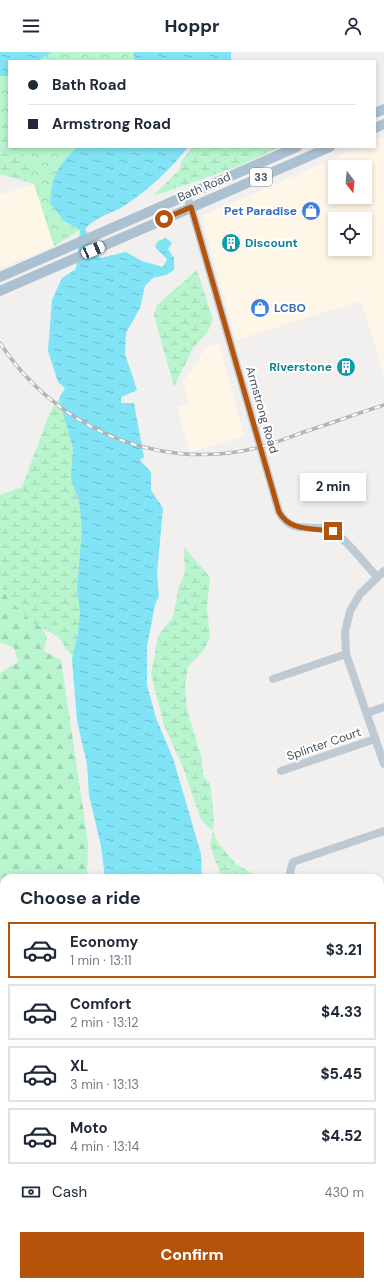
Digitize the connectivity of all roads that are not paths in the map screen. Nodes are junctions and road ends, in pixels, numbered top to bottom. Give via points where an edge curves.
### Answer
1 (295, 148) edge
2 (328, 148) edge
3 (186, 196) junction
4 (191, 207) junction
5 (0, 276) edge
6 (0, 291) edge
7 (384, 571) edge
8 (377, 577) junction
9 (346, 654) junction
10 (273, 679) dead end
11 (384, 707) edge
12 (367, 713) junction
13 (375, 739) junction
14 (384, 764) edge
15 (281, 771) dead end
16 (384, 830) edge
17 (291, 874) edge

1 - 3 main road, Bath Road / 33
2 - 4 main road, Bath Road / 33
3 - 4 street, Armstrong Road
3 - 5 main road, Bath Road / 33
4 - 6 main road, Bath Road / 33
4 - 8 street, Armstrong Road via 279,512 290,525 333,531
7 - 8 street
8 - 9 street via 360,594 350,611 345,632
9 - 10 street
9 - 12 street
11 - 12 street
12 - 13 street
13 - 14 street
13 - 15 street, Splinter Court
16 - 17 street via 293,862

